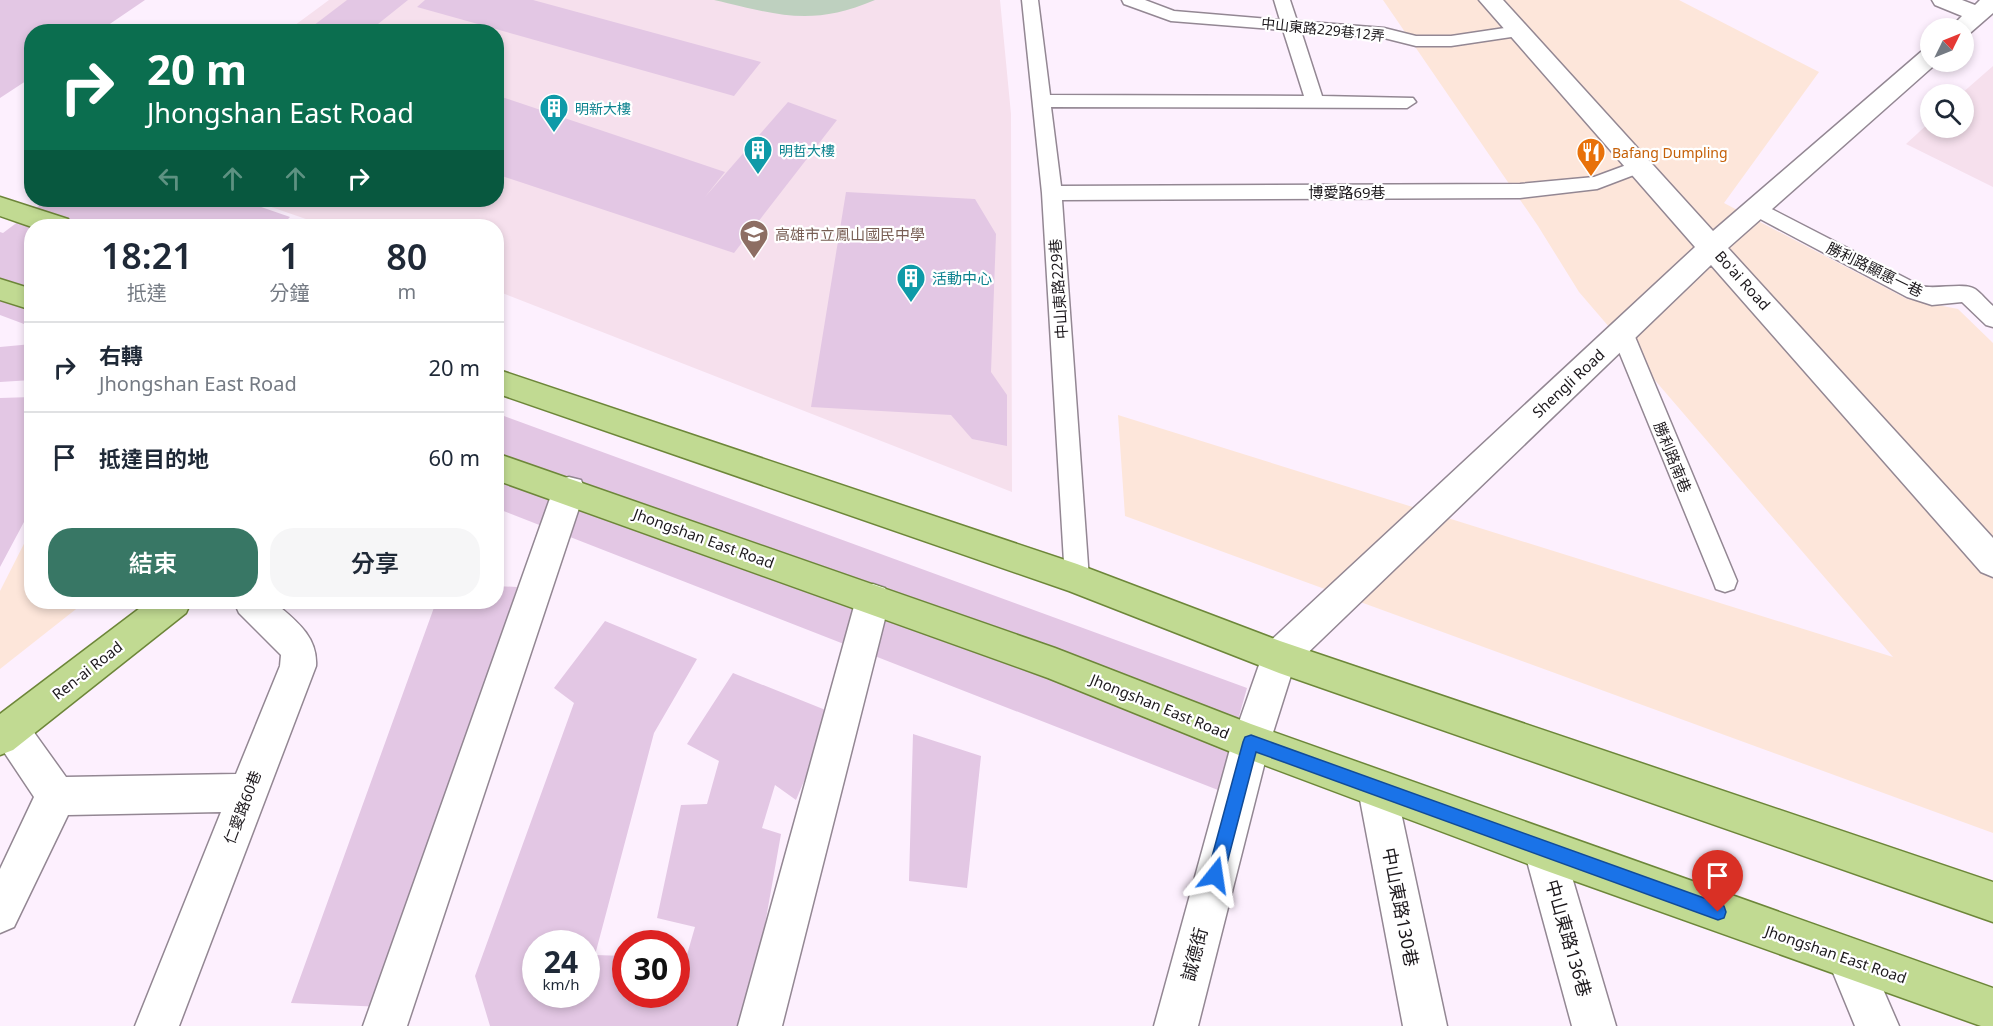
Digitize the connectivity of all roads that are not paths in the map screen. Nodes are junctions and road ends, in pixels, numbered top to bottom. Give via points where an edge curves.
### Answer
1 (1030, 0) edge
2 (1130, 0) edge
3 (1281, 0) edge
4 (1490, 0) edge
5 (1943, 0) edge
6 (1170, 8) edge
7 (1978, 15) edge
8 (1289, 24) junction
9 (1518, 31) junction
10 (1920, 65) edge
11 (1041, 101) junction
12 (1315, 102) junction
13 (1407, 102) dead end
14 (1640, 166) junction
15 (1052, 193) junction
16 (0, 206) edge
17 (1756, 208) junction
18 (38, 219) edge
19 (1712, 246) junction
20 (0, 289) edge
21 (24, 297) edge
22 (1993, 319) edge
23 (1622, 332) junction
24 (504, 384) edge
25 (504, 469) edge
26 (569, 490) junction
27 (1993, 562) edge
28 (1077, 579) junction
29 (1725, 581) dead end
30 (873, 599) junction
31 (165, 609) edge
32 (258, 609) edge
33 (1278, 657) junction
34 (5, 733) edge
35 (1251, 742) junction
36 (1377, 789) junction
37 (248, 793) junction
38 (54, 796) junction
39 (1544, 850) junction
40 (1993, 902) edge
41 (0, 913) edge
42 (1848, 958) junction
43 (1993, 1009) edge
44 (157, 1026) edge
45 (386, 1026) edge
46 (760, 1026) edge
47 (1176, 1026) edge
48 (1425, 1026) edge
49 (1594, 1026) edge
50 (1877, 1026) edge

1 - 11 lane, 中山東路229巷
2 - 6 lane, 中山東路229巷12弄
3 - 8 lane
4 - 9 street, Bo'ai Road
5 - 7 street
6 - 8 lane, 中山東路229巷12弄
8 - 9 lane, 中山東路229巷12弄 via 1384,33 1416,41 1451,41
8 - 12 lane
9 - 14 street, Bo'ai Road
10 - 17 street, Shengli Road
11 - 12 lane
11 - 15 lane, 中山東路229巷
12 - 13 lane
14 - 15 lane, 博愛路69巷 via 1597,183 1520,191
14 - 19 street, Bo'ai Road
15 - 28 lane, 中山東路229巷
16 - 18 main road
17 - 19 street, Shengli Road
17 - 22 lane, 勝利路顯惠一巷 via 1914,292 1932,297 1967,294
19 - 23 street, Shengli Road
19 - 27 street, Bo'ai Road
20 - 21 main road
23 - 29 lane, 勝利路南巷
23 - 33 street, Shengli Road
24 - 28 main road
25 - 26 main road, Jhongshan East Road
26 - 30 main road, Jhongshan East Road
26 - 45 street
28 - 33 main road
30 - 35 main road, Jhongshan East Road via 1055,664
30 - 46 street
31 - 34 main road, Ren-ai Road
32 - 37 street, 仁愛路60巷 via 292,641 298,652 298,666
33 - 35 street, Shengli Road
33 - 40 main road
34 - 38 street
35 - 36 main road, Jhongshan East Road
35 - 47 street, 誠德街
36 - 39 main road, Jhongshan East Road
36 - 48 street, 中山東路130巷
37 - 38 street
37 - 44 street, 仁愛路60巷
38 - 41 street
39 - 42 main road, Jhongshan East Road
39 - 49 street, 中山東路136巷
42 - 43 main road, Jhongshan East Road
42 - 50 street

